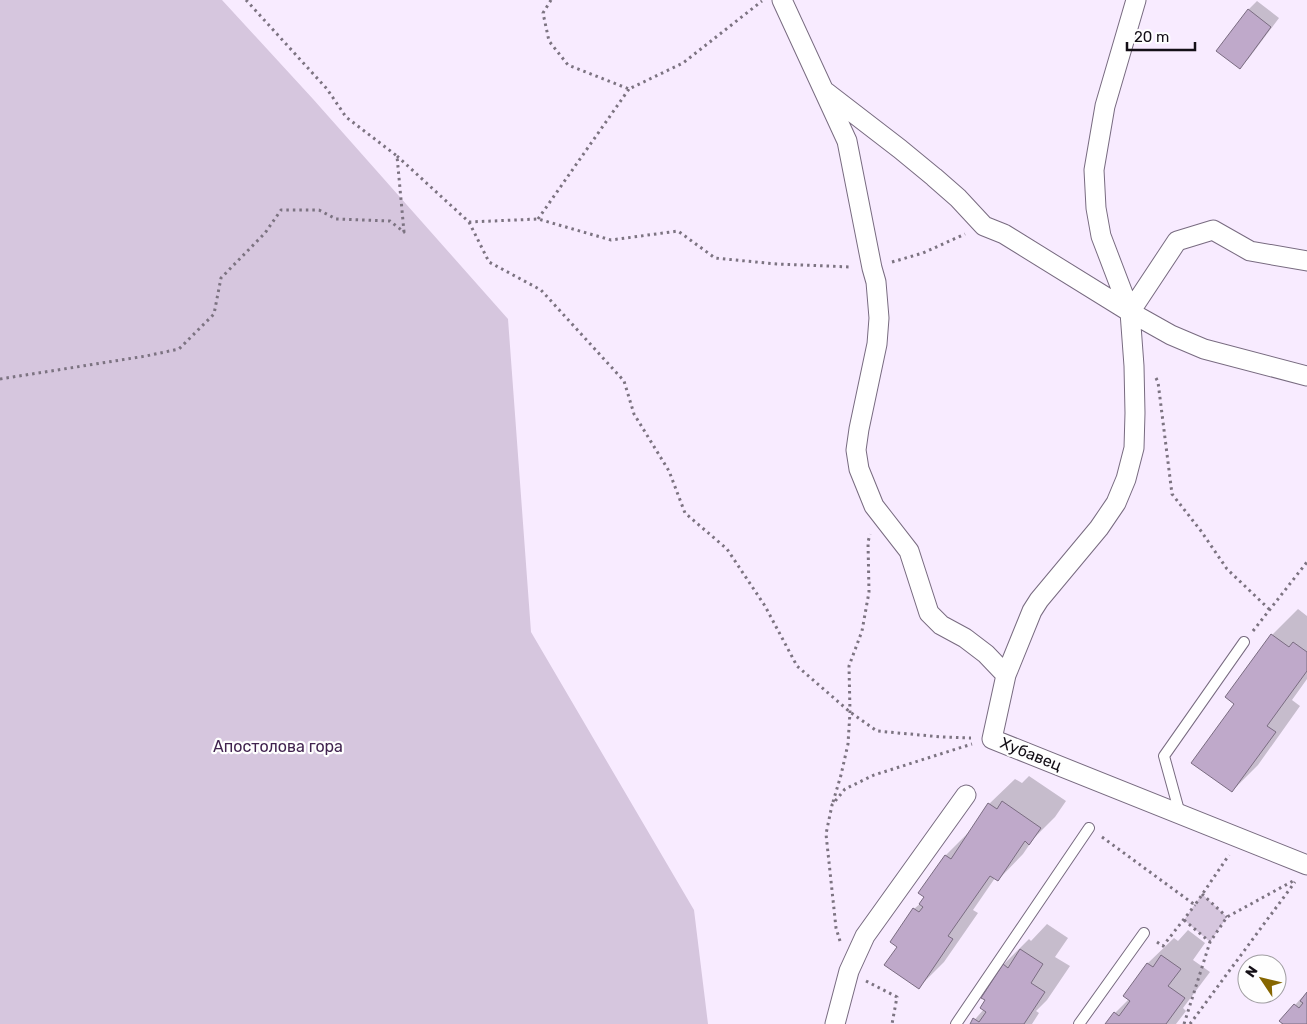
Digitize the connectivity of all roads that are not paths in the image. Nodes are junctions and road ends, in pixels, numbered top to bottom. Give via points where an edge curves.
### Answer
1 (782, 0) edge
2 (1136, 0) edge
3 (823, 91) junction
4 (1307, 261) edge
5 (1130, 312) junction
6 (1307, 376) edge
7 (1244, 642) road end
8 (1006, 675) junction
9 (966, 795) dead end
10 (1180, 814) junction
11 (1089, 828) road end
12 (1307, 865) edge
13 (1144, 933) road end
14 (835, 1024) edge
15 (956, 1024) edge
16 (1079, 1024) edge

1 - 3 street
2 - 5 street via 1105,106 1094,170 1101,236
3 - 5 street via 934,177 984,226 1004,234
3 - 8 street via 847,141 876,282 878,344 859,430 856,450 859,469 874,506 908,551 929,613 941,625 966,638 986,654
4 - 5 street via 1250,251 1213,230 1177,242
5 - 6 street via 1204,350
5 - 8 street via 1135,413 1134,448 1126,479 1116,503 1099,528 1032,611
7 - 10 lane via 1164,756
8 - 10 street, Хубавец via 992,738
9 - 14 street via 866,936 849,971
10 - 12 street, Хубавец
11 - 15 lane
13 - 16 lane

